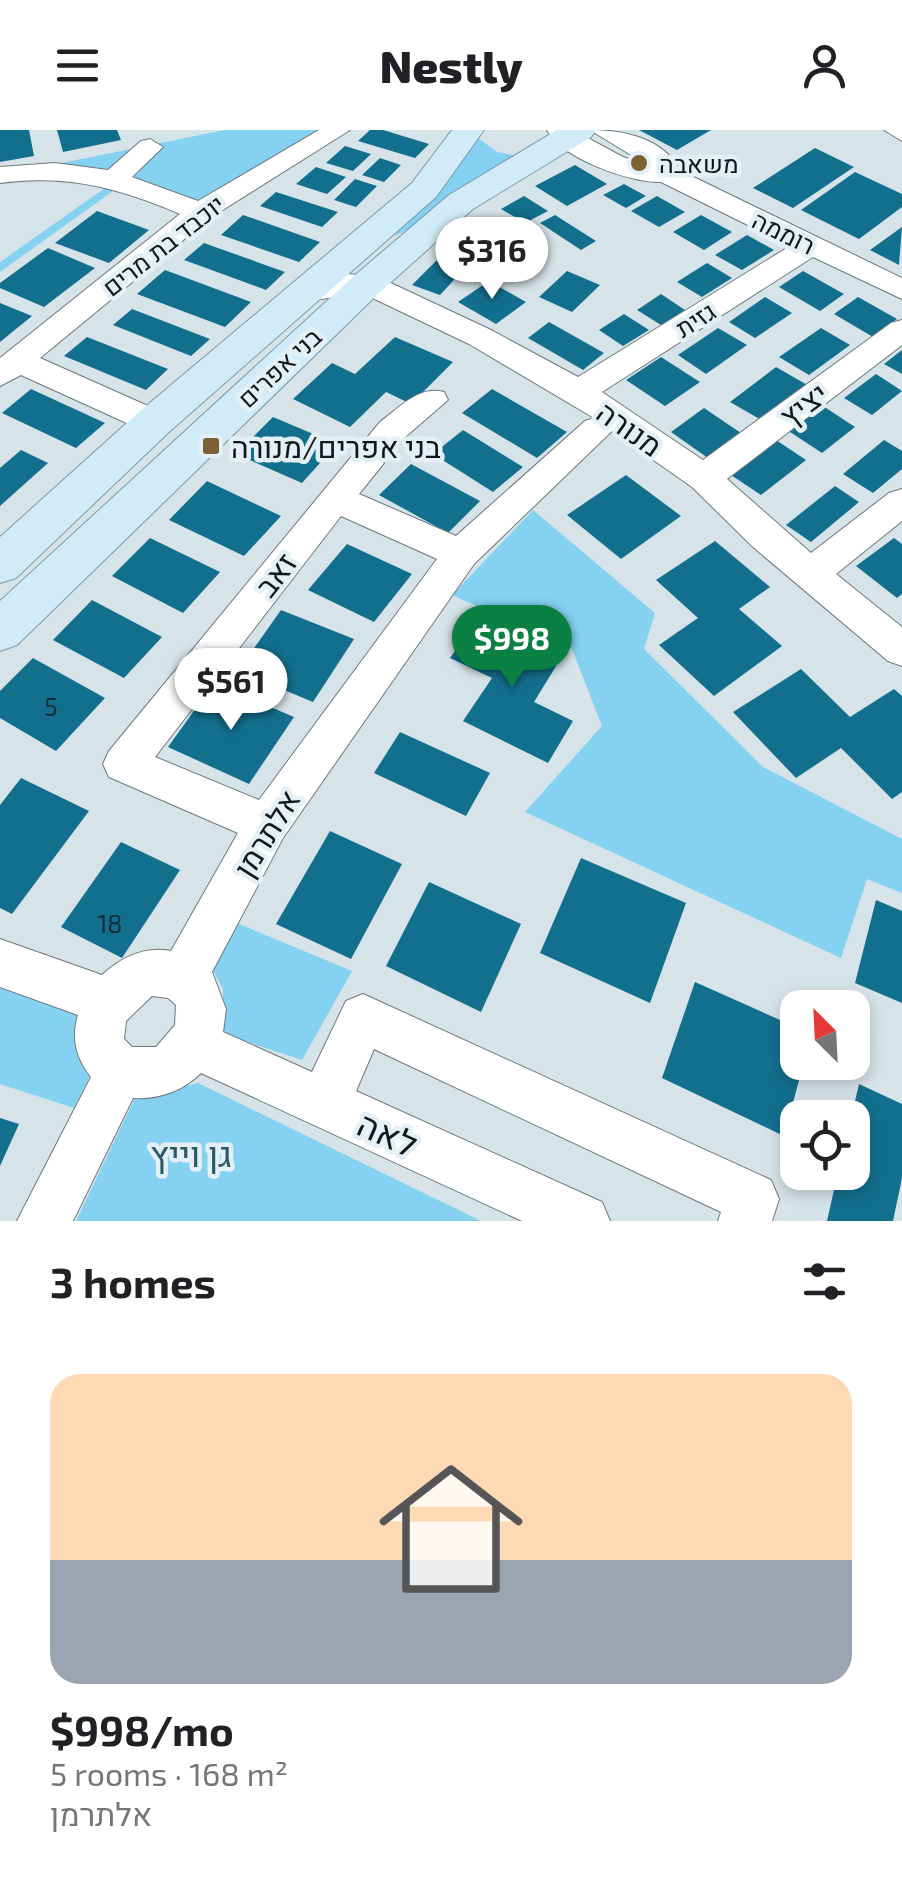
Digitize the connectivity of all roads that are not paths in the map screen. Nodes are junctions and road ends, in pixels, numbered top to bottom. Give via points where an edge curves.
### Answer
1 (337, 130) edge
2 (470, 130) edge
3 (603, 130) edge
4 (568, 133) edge
5 (150, 147) dead end
6 (532, 157) junction
7 (666, 174) junction
8 (0, 176) edge
9 (92, 181) junction
10 (200, 212) junction
11 (811, 246) junction
12 (367, 284) junction
13 (902, 290) edge
14 (308, 292) junction
15 (902, 330) edge
16 (480, 337) junction
17 (9, 368) edge
18 (579, 392) junction
19 (432, 400) dead end
20 (154, 422) junction
21 (597, 429) junction
22 (704, 478) junction
23 (335, 498) junction
24 (902, 502) edge
25 (766, 537) junction
26 (461, 554) junction
27 (0, 564) edge
28 (811, 572) junction
29 (0, 632) edge
30 (902, 650) edge
31 (267, 824) junction
32 (0, 963) edge
33 (183, 977) junction
34 (108, 1002) junction
35 (194, 1044) junction
36 (120, 1069) junction
37 (324, 1104) junction
38 (44, 1221) edge
39 (583, 1221) edge
40 (745, 1221) edge

1 - 10 street, יוכבד בת מרים
2 - 6 main road via 498,152
2 - 14 main road, בני אפרים via 424,190
3 - 7 street, רוממה via 656,157
4 - 6 main road, בני אפרים
4 - 7 street, רוממה via 648,176
5 - 9 street
6 - 12 main road, בני אפרים via 461,202
7 - 11 street, רוממה
8 - 9 street
9 - 10 street
10 - 17 street, יוכבד בת מרים
11 - 13 street, רוממה
11 - 18 street, גזית
12 - 14 street
12 - 16 street, מנורה
12 - 29 main road, בני אפרים
14 - 20 main road, בני אפרים
15 - 22 street, יציץ
16 - 18 street, מנורה
16 - 21 street, מנורה
17 - 20 street
18 - 22 street, מנורה
19 - 23 street, זאב via 392,430
20 - 27 main road, בני אפרים
21 - 25 street, מנורה
21 - 26 street, אלתרמן
22 - 25 street, מנורה
23 - 26 street
23 - 31 street, זאב via 124,764
24 - 28 street
25 - 28 street, מנורה
26 - 31 street, אלתרמן
28 - 30 street, מנורה
31 - 33 street, אלתרמן
32 - 34 street
33 - 34 street via 168,971 135,976
33 - 35 street via 203,1013
34 - 36 street via 101,1043
35 - 36 street via 151,1074
35 - 37 street, לאה
36 - 38 street
37 - 39 street, לאה
37 - 40 street via 363,1018 752,1198

